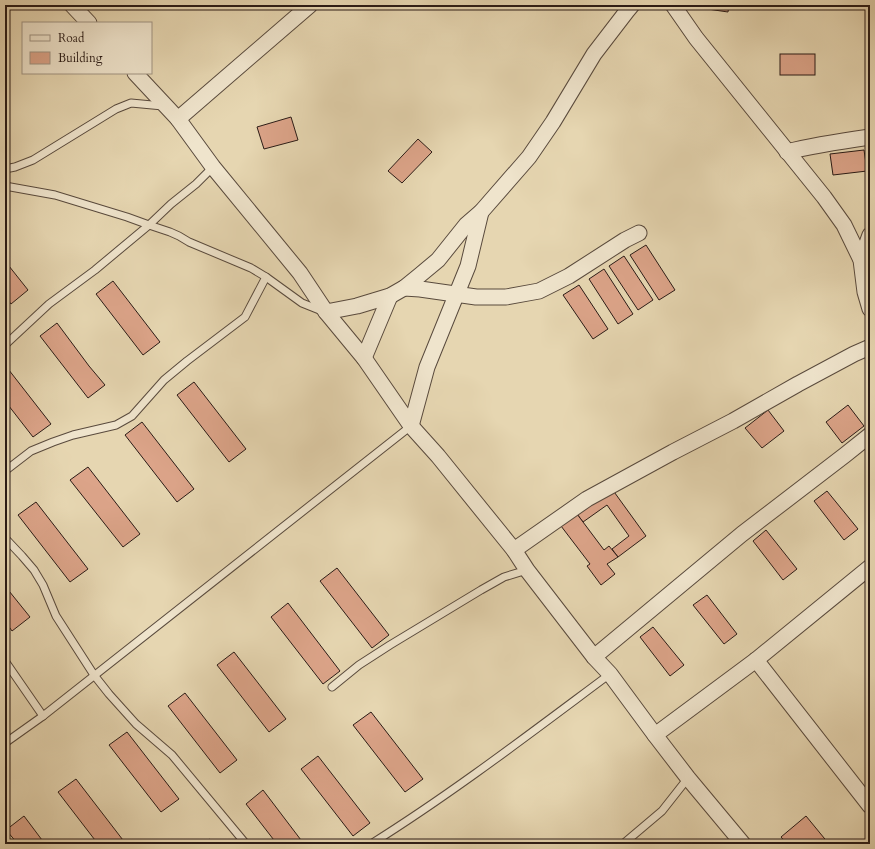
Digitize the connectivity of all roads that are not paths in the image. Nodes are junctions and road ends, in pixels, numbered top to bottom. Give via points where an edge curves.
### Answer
1 (72, 5) edge
2 (632, 5) edge
3 (673, 5) edge
4 (306, 6) edge
5 (88, 22) edge
6 (136, 74) edge
7 (165, 106) junction
8 (178, 119) junction
9 (870, 137) edge
10 (787, 152) junction
11 (213, 167) junction
12 (5, 169) edge
13 (5, 186) edge
14 (481, 212) junction
15 (149, 225) junction
16 (639, 233) dead end
17 (870, 234) edge
18 (861, 260) junction
19 (266, 277) junction
20 (404, 288) junction
21 (456, 295) junction
22 (390, 296) junction
23 (870, 309) edge
24 (326, 312) junction
25 (5, 345) edge
26 (870, 347) edge
27 (364, 358) junction
28 (411, 426) junction
29 (870, 435) edge
30 (5, 471) edge
31 (5, 538) edge
32 (514, 550) junction
33 (870, 567) edge
34 (527, 570) junction
35 (594, 657) junction
36 (756, 660) junction
37 (5, 661) edge
38 (610, 674) junction
39 (94, 675) junction
40 (332, 686) dead end
41 (43, 716) junction
42 (654, 735) junction
43 (5, 743) edge
44 (688, 778) junction
45 (870, 806) edge
46 (246, 844) edge
47 (371, 844) edge
48 (623, 844) edge
49 (743, 844) edge

1 - 5 street
2 - 14 street via 594,54 529,157
3 - 10 street via 696,38
4 - 8 street
6 - 7 street
7 - 8 street
7 - 12 lane via 131,103 124,105 32,160
8 - 11 street
9 - 10 street
10 - 18 street via 844,225
11 - 15 lane
11 - 24 street via 300,273
13 - 15 lane via 55,196
14 - 20 street via 466,225 438,260
14 - 21 street via 468,266
15 - 19 lane via 237,261
15 - 25 lane via 49,304
16 - 21 street via 569,276 539,291 506,297
17 - 18 street
18 - 23 street
19 - 24 lane via 302,303
19 - 30 lane via 245,317 164,380 132,416 116,425 73,435 31,451
20 - 21 street
20 - 22 street
21 - 28 street via 427,367
22 - 24 street
22 - 27 street
24 - 27 street
26 - 32 street via 587,499
27 - 28 street
28 - 32 street
28 - 39 lane
29 - 35 street via 742,534
31 - 39 lane via 34,570 43,584 56,616
32 - 34 street
33 - 36 street
34 - 35 street
34 - 40 lane via 504,577 481,590 359,665
35 - 38 street
36 - 42 street
36 - 45 street
37 - 41 lane
38 - 42 street
38 - 47 lane via 468,779
39 - 41 lane
39 - 46 lane via 136,724 172,755
41 - 43 lane
42 - 44 street
44 - 48 lane via 662,811
44 - 49 street

